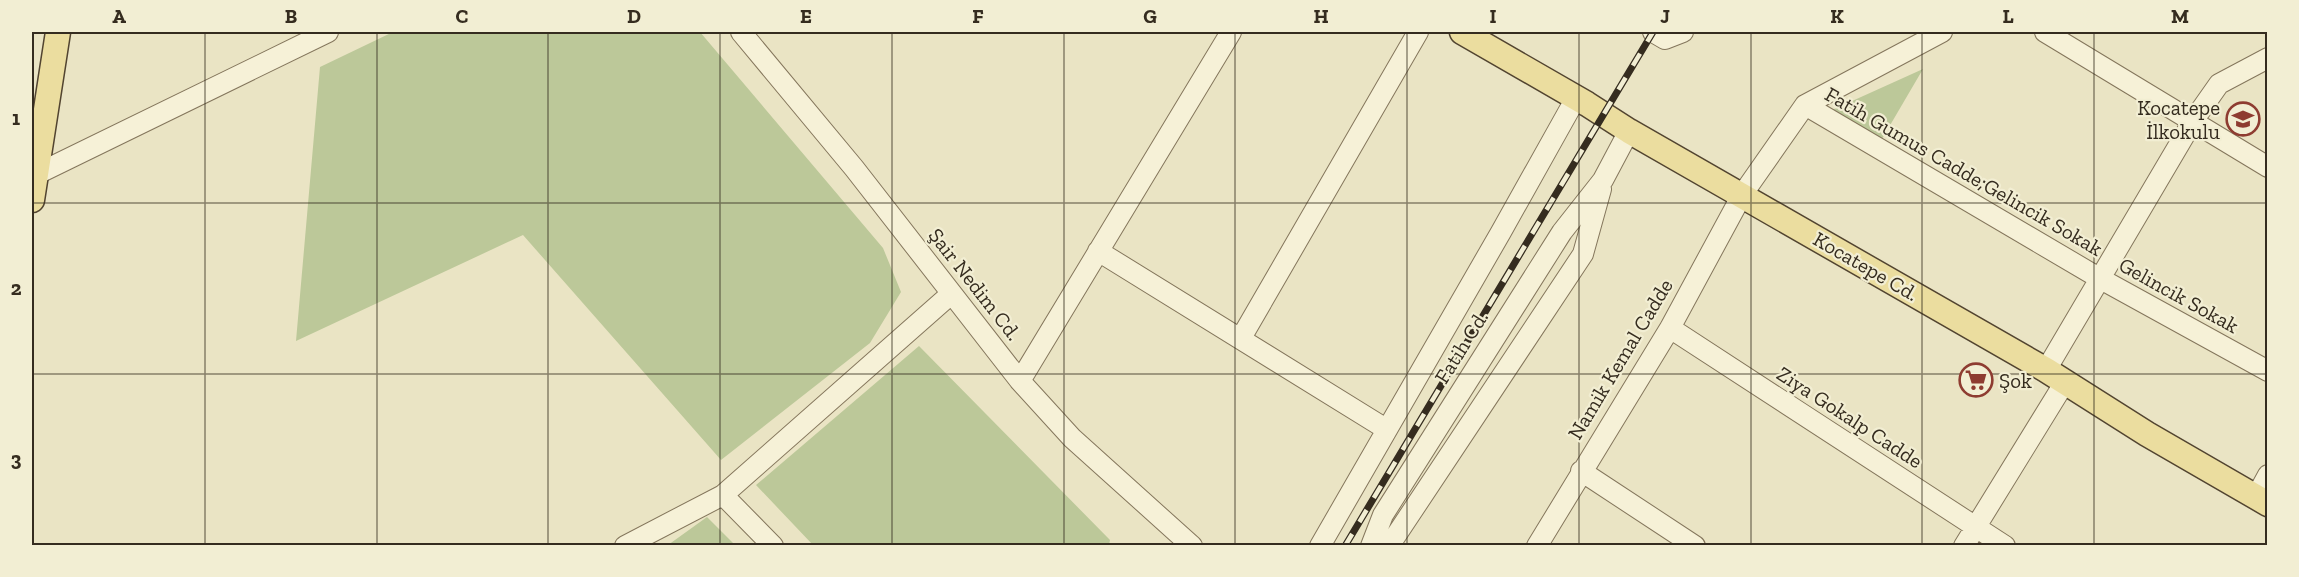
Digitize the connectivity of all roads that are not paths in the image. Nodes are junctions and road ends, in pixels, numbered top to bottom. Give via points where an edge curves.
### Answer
1 (58, 32) edge
2 (328, 32) edge
3 (741, 32) edge
4 (1231, 32) edge
5 (1418, 32) edge
6 (1462, 32) edge
7 (1653, 32) edge
8 (1683, 32) edge
9 (1942, 32) edge
10 (2045, 32) edge
11 (2268, 58) edge
12 (1576, 98) junction
13 (1805, 105) junction
14 (2193, 121) junction
15 (1629, 131) junction
16 (2268, 167) edge
17 (35, 175) junction
18 (1603, 180) junction
19 (1742, 195) junction
20 (32, 200) edge
21 (1098, 251) junction
22 (2099, 278) junction
23 (951, 294) junction
24 (1670, 328) junction
25 (1240, 339) junction
26 (2268, 371) edge
27 (2056, 376) junction
28 (1020, 381) junction
29 (1386, 429) junction
30 (1581, 471) junction
31 (2268, 475) edge
32 (723, 495) junction
33 (2262, 501) edge
34 (1975, 527) junction
35 (625, 546) edge
36 (773, 546) edge
37 (1192, 546) edge
38 (1320, 546) edge
39 (1371, 546) edge
40 (1389, 546) edge
41 (1537, 546) edge
42 (1695, 546) edge
43 (1964, 546) edge
44 (2005, 546) edge

1 - 17 main road
2 - 17 street
3 - 23 street, Şair Nedim Cd. via 854,168
4 - 21 street
5 - 25 street
6 - 12 main road, Kocatepe Cd.
7 - 8 street via 1665,39
9 - 13 street, Fatih Gumus Cadde;Gelincik Sokak
10 - 14 street
11 - 14 street via 2219,84
12 - 15 main road, Kocatepe Cd.
12 - 29 street
13 - 19 street, Fatih Gumus Cadde;Gelincik Sokak
13 - 22 street, Fatih Gumus Cadde;Gelincik Sokak
14 - 16 street
14 - 22 street
15 - 18 street, Fatih Cd.
15 - 19 main road, Kocatepe Cd.
17 - 20 main road
18 - 39 street, Fatih Cd. via 1562,232 1383,515
18 - 40 street, Fatih Cd. via 1583,254
19 - 24 street, Namik Kemal Cadde
19 - 27 main road, Kocatepe Cd.
21 - 25 street
21 - 28 street
22 - 26 street, Gelincik Sokak
22 - 27 street
23 - 28 street, Şair Nedim Cd.
23 - 32 street
24 - 30 street, Namik Kemal Cadde
24 - 34 street, Ziya Gokalp Cadde
25 - 29 street
27 - 33 main road, Kocatepe Cd.
27 - 34 street
28 - 37 street, Şair Nedim Cd. via 1072,438
29 - 38 street
30 - 41 street, Namik Kemal Cadde
30 - 42 street
31 - 33 street
32 - 35 street
32 - 36 street
34 - 43 street
34 - 44 street, Ziya Gokalp Cadde

